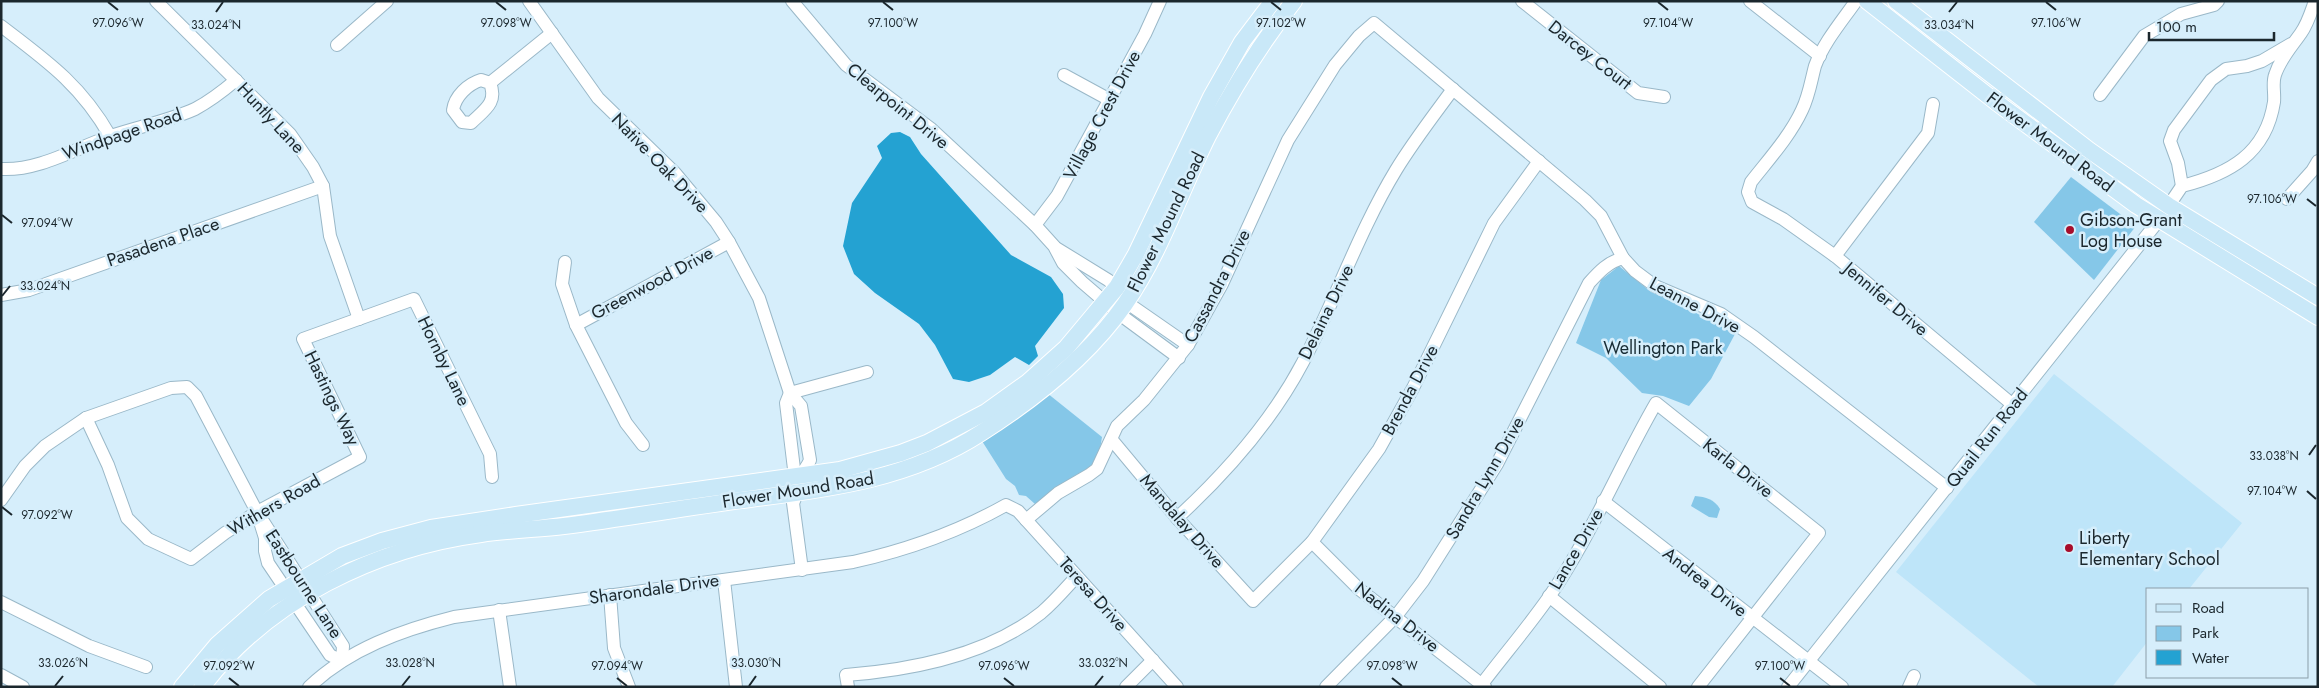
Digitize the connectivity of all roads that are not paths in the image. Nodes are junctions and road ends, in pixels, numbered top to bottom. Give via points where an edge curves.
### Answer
1 (156, 1) edge
2 (387, 1) edge
3 (529, 1) edge
4 (792, 1) edge
5 (1160, 1) edge
6 (1273, 1) edge
7 (1294, 1) edge
8 (1522, 1) edge
9 (1750, 1) edge
10 (1856, 1) edge
11 (1867, 1) edge
12 (1896, 1) edge
13 (2218, 1) edge
14 (2315, 1) edge
15 (1374, 23) joint
16 (1, 26) edge
17 (552, 33) junction
18 (2292, 43) junction
19 (336, 45) dead end
20 (1820, 56) junction
21 (2262, 61) junction
22 (1064, 75) dead end
23 (2274, 76) junction
24 (236, 80) junction
25 (490, 83) dead end
26 (1454, 89) junction
27 (2100, 95) dead end
28 (1664, 98) dead end
29 (1110, 100) junction
30 (1933, 104) dead end
31 (110, 136) junction
32 (1539, 161) junction
33 (2318, 161) edge
34 (1, 169) edge
35 (323, 186) junction
36 (2182, 186) junction
37 (2287, 198) dead end
38 (2169, 206) junction
39 (2159, 220) junction
40 (1035, 225) junction
41 (729, 242) junction
42 (1054, 246) junction
43 (1835, 256) junction
44 (1623, 258) junction
45 (565, 262) dead end
46 (1117, 287) junction
47 (1, 295) edge
48 (2318, 297) edge
49 (1105, 302) junction
50 (1122, 308) junction
51 (2318, 317) edge
52 (359, 319) junction
53 (576, 325) junction
54 (1188, 345) junction
55 (1179, 358) junction
56 (867, 372) dead end
57 (790, 393) junction
58 (1656, 403) joint
59 (2013, 405) junction
60 (86, 418) junction
61 (1112, 440) junction
62 (643, 445) dead end
63 (360, 457) joint
64 (801, 476) junction
65 (492, 477) dead end
66 (1947, 488) junction
67 (798, 493) junction
68 (2, 496) edge
69 (1603, 501) junction
70 (1006, 506) joint
71 (257, 512) junction
72 (1177, 518) junction
73 (1026, 520) junction
74 (1312, 542) junction
75 (802, 570) junction
76 (1076, 577) junction
77 (724, 580) junction
78 (306, 586) junction
79 (290, 595) junction
80 (610, 595) junction
81 (1549, 596) junction
82 (1253, 601) joint
83 (1, 602) edge
84 (499, 610) junction
85 (1396, 616) junction
86 (1752, 618) junction
87 (1153, 660) junction
88 (342, 661) junction
89 (1808, 662) junction
90 (146, 668) dead end
91 (1, 675) edge
92 (847, 681) edge
93 (1483, 685) edge
94 (23, 687) edge
95 (182, 687) edge
96 (202, 687) edge
97 (308, 687) edge
98 (510, 687) edge
99 (629, 687) edge
100 (736, 687) edge
101 (1126, 687) edge
102 (1176, 687) edge
103 (1326, 687) edge
104 (1660, 687) edge
105 (1698, 687) edge
106 (1788, 687) edge
107 (1842, 687) edge

1 - 24 street, Huntly Lane
2 - 19 street
3 - 17 street, Native Oak Drive
4 - 40 street, Clearpoint Drive via 846,65 916,116
5 - 29 street, Village Crest Drive
6 - 46 main road, Flower Mound Road via 1242,42 1211,97
7 - 50 main road, Flower Mound Road via 1259,47 1217,121 1157,249
8 - 28 street, Darcey Court via 1638,93
9 - 20 street
10 - 20 street
11 - 39 main road, Flower Mound Road via 2029,127
12 - 38 main road, Flower Mound Road via 2049,122
13 - 27 street via 2181,14 2144,36
14 - 18 street via 2309,19
15 - 26 street, Leanne Drive
15 - 54 street, Cassandra Drive via 1335,65 1288,140 1222,284
16 - 31 street via 85,97
17 - 25 street
17 - 41 street, Native Oak Drive via 598,98 675,173
18 - 21 street
18 - 23 street
20 - 43 street, Jennifer Drive via 1802,111 1751,182 1748,192 1752,202 1783,219
21 - 23 street
21 - 36 street via 2226,69 2211,80 2174,130 2170,140
22 - 29 street
23 - 36 street via 2274,101 2267,129 2252,150 2233,168
24 - 31 street, Windpage Road via 195,108
24 - 35 street, Huntly Lane via 290,134 314,167
26 - 32 street, Leanne Drive
26 - 72 street, Delaina Drive via 1396,170 1302,362 1272,411 1234,460
29 - 40 street, Village Crest Drive via 1058,196
30 - 43 street via 1928,133
31 - 34 street, Windpage Road via 35,165 15,170
32 - 44 street, Leanne Drive via 1601,216
32 - 74 street, Brenda Drive via 1494,223 1413,388 1379,449
33 - 37 street
35 - 47 street, Pasadena Place via 29,290
35 - 52 street, Huntly Lane via 330,236
36 - 38 street, Quail Run Road
38 - 39 street, Quail Run Road
38 - 48 main road, Flower Mound Road
39 - 51 main road, Flower Mound Road
39 - 59 street, Quail Run Road
40 - 42 street, Clearpoint Drive
41 - 53 street, Greenwood Drive
41 - 57 street, Native Oak Drive via 759,298
42 - 46 street, Clearpoint Drive
42 - 49 street, Clearpoint Drive via 1063,263
43 - 59 street, Jennifer Drive
44 - 66 street, Leanne Drive via 1655,286 1721,314 1754,336
44 - 85 street, Sandra Lynn Drive via 1600,270 1590,283 1497,464 1423,581
45 - 53 street via 562,284
46 - 49 main road, Flower Mound Road
46 - 50 street, Clearpoint Drive
49 - 50 street, Clearpoint Drive
49 - 64 main road, Flower Mound Road via 1066,348 1028,382 986,412 901,453 840,470
50 - 54 street, Clearpoint Drive
50 - 55 street, Clearpoint Drive
50 - 67 main road, Flower Mound Road via 1063,374 980,434 910,469 848,485
52 - 63 street, Hastings Way via 303,339
52 - 65 street, Hornby Lane via 414,299 490,454
53 - 62 street via 626,423
54 - 55 street, Cassandra Drive
55 - 61 street, Cassandra Drive via 1117,426
56 - 57 street
57 - 64 street, Native Oak Drive via 801,406 810,460
58 - 69 street, Lance Drive
58 - 86 street, Karla Drive via 1819,533
59 - 66 street, Quail Run Road
60 - 68 street via 45,446
60 - 71 street, Eastbourne Lane via 171,388 187,387 196,396
60 - 71 street, Withers Road via 127,518 148,539 191,559
61 - 72 street, Mandalay Drive
61 - 73 street, Cassandra Drive via 1097,469 1058,492
63 - 71 street, Withers Road
64 - 67 street, Native Oak Drive
64 - 78 main road, Flower Mound Road via 431,528 342,556
66 - 89 street, Quail Run Road
67 - 75 street, Native Oak Drive via 793,503
67 - 78 main road, Flower Mound Road via 432,543 324,584
69 - 81 street, Lance Drive
69 - 86 street, Andrea Drive
70 - 73 street, Teresa Drive via 1018,510
70 - 75 street, Sharondale Drive via 974,524 891,553
71 - 78 street, Eastbourne Lane
71 - 79 street, Eastbourne Lane via 266,538 268,563
72 - 82 street, Mandalay Drive
73 - 76 street, Teresa Drive
74 - 82 street, Brenda Drive
74 - 85 street, Nadina Drive via 1359,589
75 - 77 street, Sharondale Drive
76 - 87 street, Teresa Drive
76 - 92 street via 1041,613 985,644 942,660
77 - 80 street, Sharondale Drive
77 - 100 street
78 - 79 main road, Flower Mound Road
78 - 88 street, Eastbourne Lane via 343,646
79 - 88 street, Eastbourne Lane via 330,655
79 - 95 main road, Flower Mound Road via 241,622
79 - 96 main road, Flower Mound Road
80 - 84 street, Sharondale Drive
80 - 99 street via 614,648
81 - 93 street, Lance Drive
81 - 104 street
83 - 90 street via 82,643
84 - 88 street, Sharondale Drive via 414,627
84 - 98 street
85 - 93 street, Nadina Drive
85 - 103 street, Sandra Lynn Drive
86 - 89 street, Andrea Drive
86 - 105 street
87 - 101 street
87 - 102 street, Teresa Drive
88 - 97 street, Sharondale Drive
89 - 106 street, Quail Run Road
89 - 107 street, Andrea Drive
91 - 94 street

